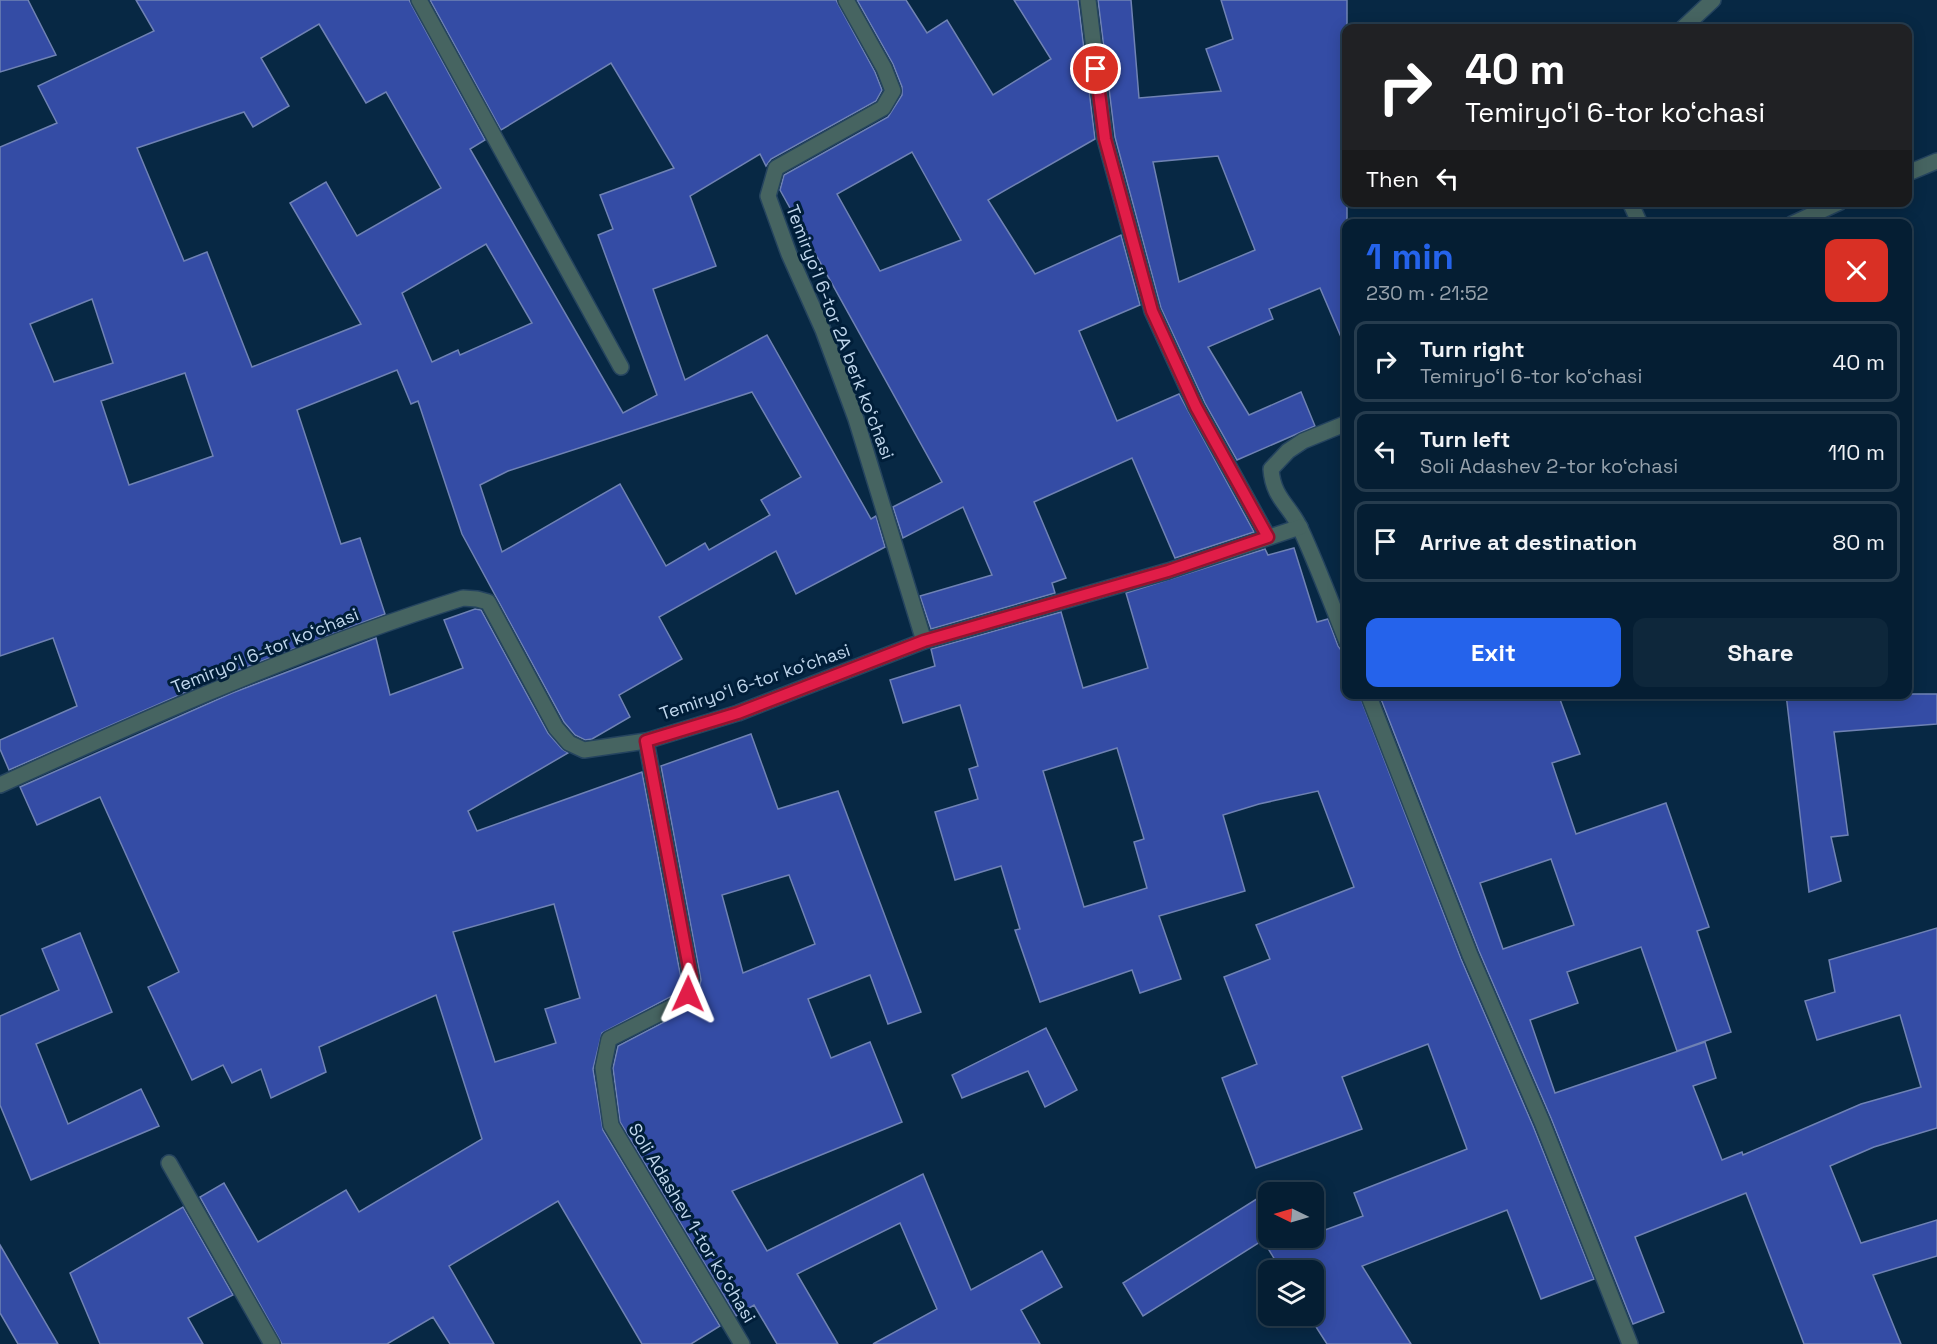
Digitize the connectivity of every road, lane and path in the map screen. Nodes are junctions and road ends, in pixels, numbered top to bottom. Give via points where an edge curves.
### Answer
1 (419, 0) edge
2 (846, 0) edge
3 (1088, 0) edge
4 (1713, 0) edge
5 (1687, 24) edge
6 (1937, 161) edge
7 (1912, 171) edge
8 (1829, 207) edge
9 (1802, 219) edge
10 (621, 367) dead end
11 (1342, 425) edge
12 (1300, 527) junction
13 (1268, 537) junction
14 (1342, 630) edge
15 (924, 641) junction
16 (1370, 699) edge
17 (646, 741) junction
18 (0, 785) edge
19 (169, 1163) dead end
20 (272, 1344) edge
21 (741, 1344) edge
22 (1630, 1344) edge

1 - 10 street
2 - 15 street, Temiryoʻl 6-tor 2А berk koʻchasi via 893,91 883,108 776,168 768,196 856,418
3 - 13 street via 1105,139 1152,311 1196,407
4 - 5 street
6 - 7 street
8 - 9 street
11 - 12 street via 1303,441 1271,469 1272,483 1282,503
12 - 13 street, Temiryoʻl 6-tor koʻchasi
12 - 14 street
13 - 15 street, Temiryoʻl 6-tor koʻchasi via 1168,571
15 - 17 street, Temiryoʻl 6-tor koʻchasi via 738,713
16 - 22 street
17 - 18 street, Temiryoʻl 6-tor koʻchasi via 584,750 569,743 556,728 488,602 463,598 332,642
17 - 21 street, Soli Adashev 1-tor koʻchasi via 691,978 682,1002 609,1039 603,1068 610,1125
19 - 20 street

